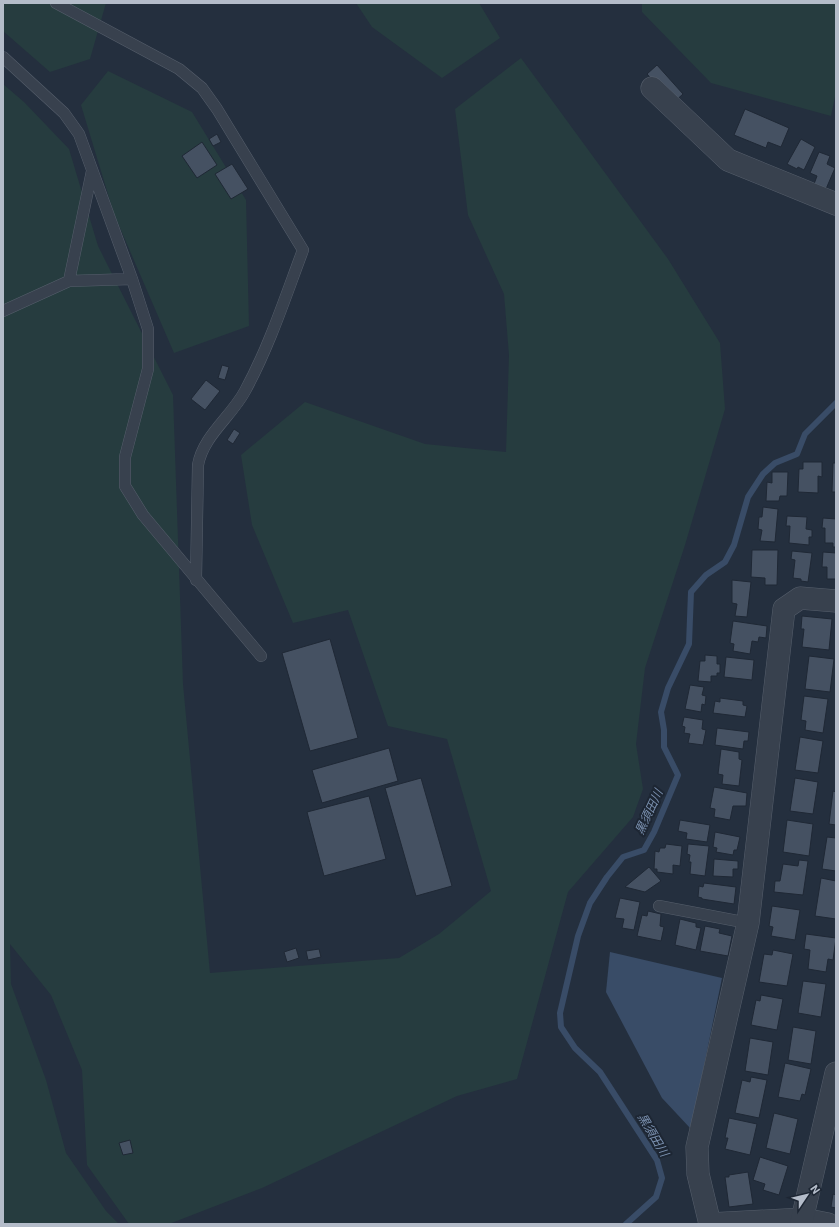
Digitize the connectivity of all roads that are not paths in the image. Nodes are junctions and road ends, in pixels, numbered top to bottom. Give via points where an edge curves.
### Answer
1 (56, 3) edge
2 (3, 57) edge
3 (652, 88) dead end
4 (92, 170) junction
5 (836, 204) edge
6 (132, 278) junction
7 (69, 281) junction
8 (3, 311) edge
9 (196, 580) junction
10 (836, 601) edge
11 (261, 656) dead end
12 (659, 906) dead end
13 (748, 923) junction
14 (836, 1073) edge
15 (802, 1221) edge
16 (710, 1224) edge
17 (828, 1224) edge

1 - 9 lane via 179,69 202,88 218,109 303,250 253,374 232,411 204,444 200,454
2 - 4 lane via 64,113 79,134
3 - 5 street via 728,160
4 - 6 lane
4 - 7 lane
6 - 7 lane
6 - 9 lane via 148,329 148,369 125,457 125,486 142,515
7 - 8 lane
9 - 11 lane
10 - 13 street via 800,598 784,609
12 - 13 lane
13 - 16 street via 696,1147 698,1174
14 - 15 street
15 - 16 street
15 - 17 street

